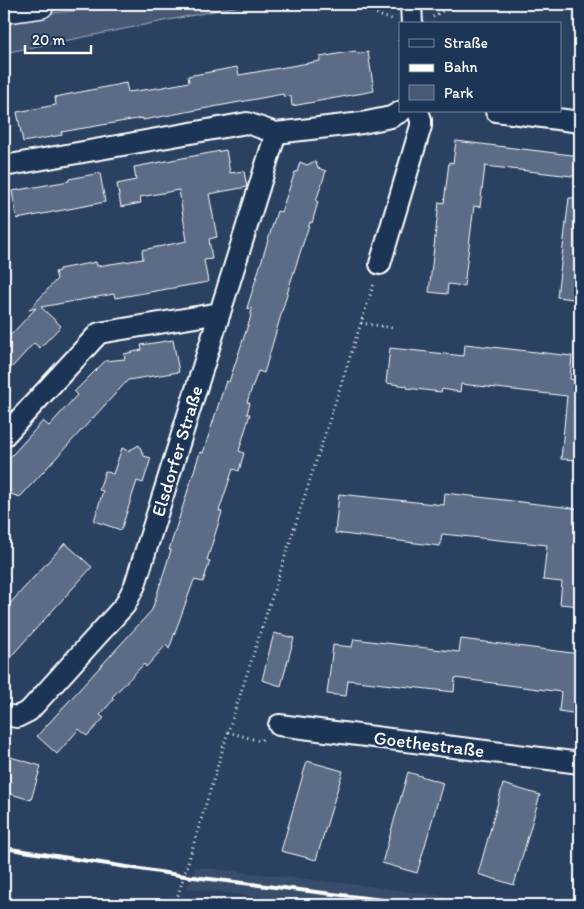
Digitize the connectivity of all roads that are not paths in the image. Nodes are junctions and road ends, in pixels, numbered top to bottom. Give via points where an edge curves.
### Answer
1 (40, 4) edge
2 (411, 4) edge
3 (4, 9) edge
4 (412, 22) edge
5 (400, 112) edge
6 (418, 112) edge
7 (504, 112) edge
8 (580, 122) edge
9 (276, 133) junction
10 (4, 166) edge
11 (380, 264) road end
12 (220, 313) junction
13 (4, 436) edge
14 (4, 715) edge
15 (278, 725) road end
16 (580, 763) edge

1 - 3 street
2 - 4 street
5 - 9 street via 362,124
6 - 11 street via 421,126
7 - 8 street
9 - 10 street via 247,123
9 - 12 street, Elsdorfer Straße
12 - 13 street via 99,332
12 - 14 street, Elsdorfer Straße via 135,585 125,605 29,711 17,717
15 - 16 street, Goethestraße

